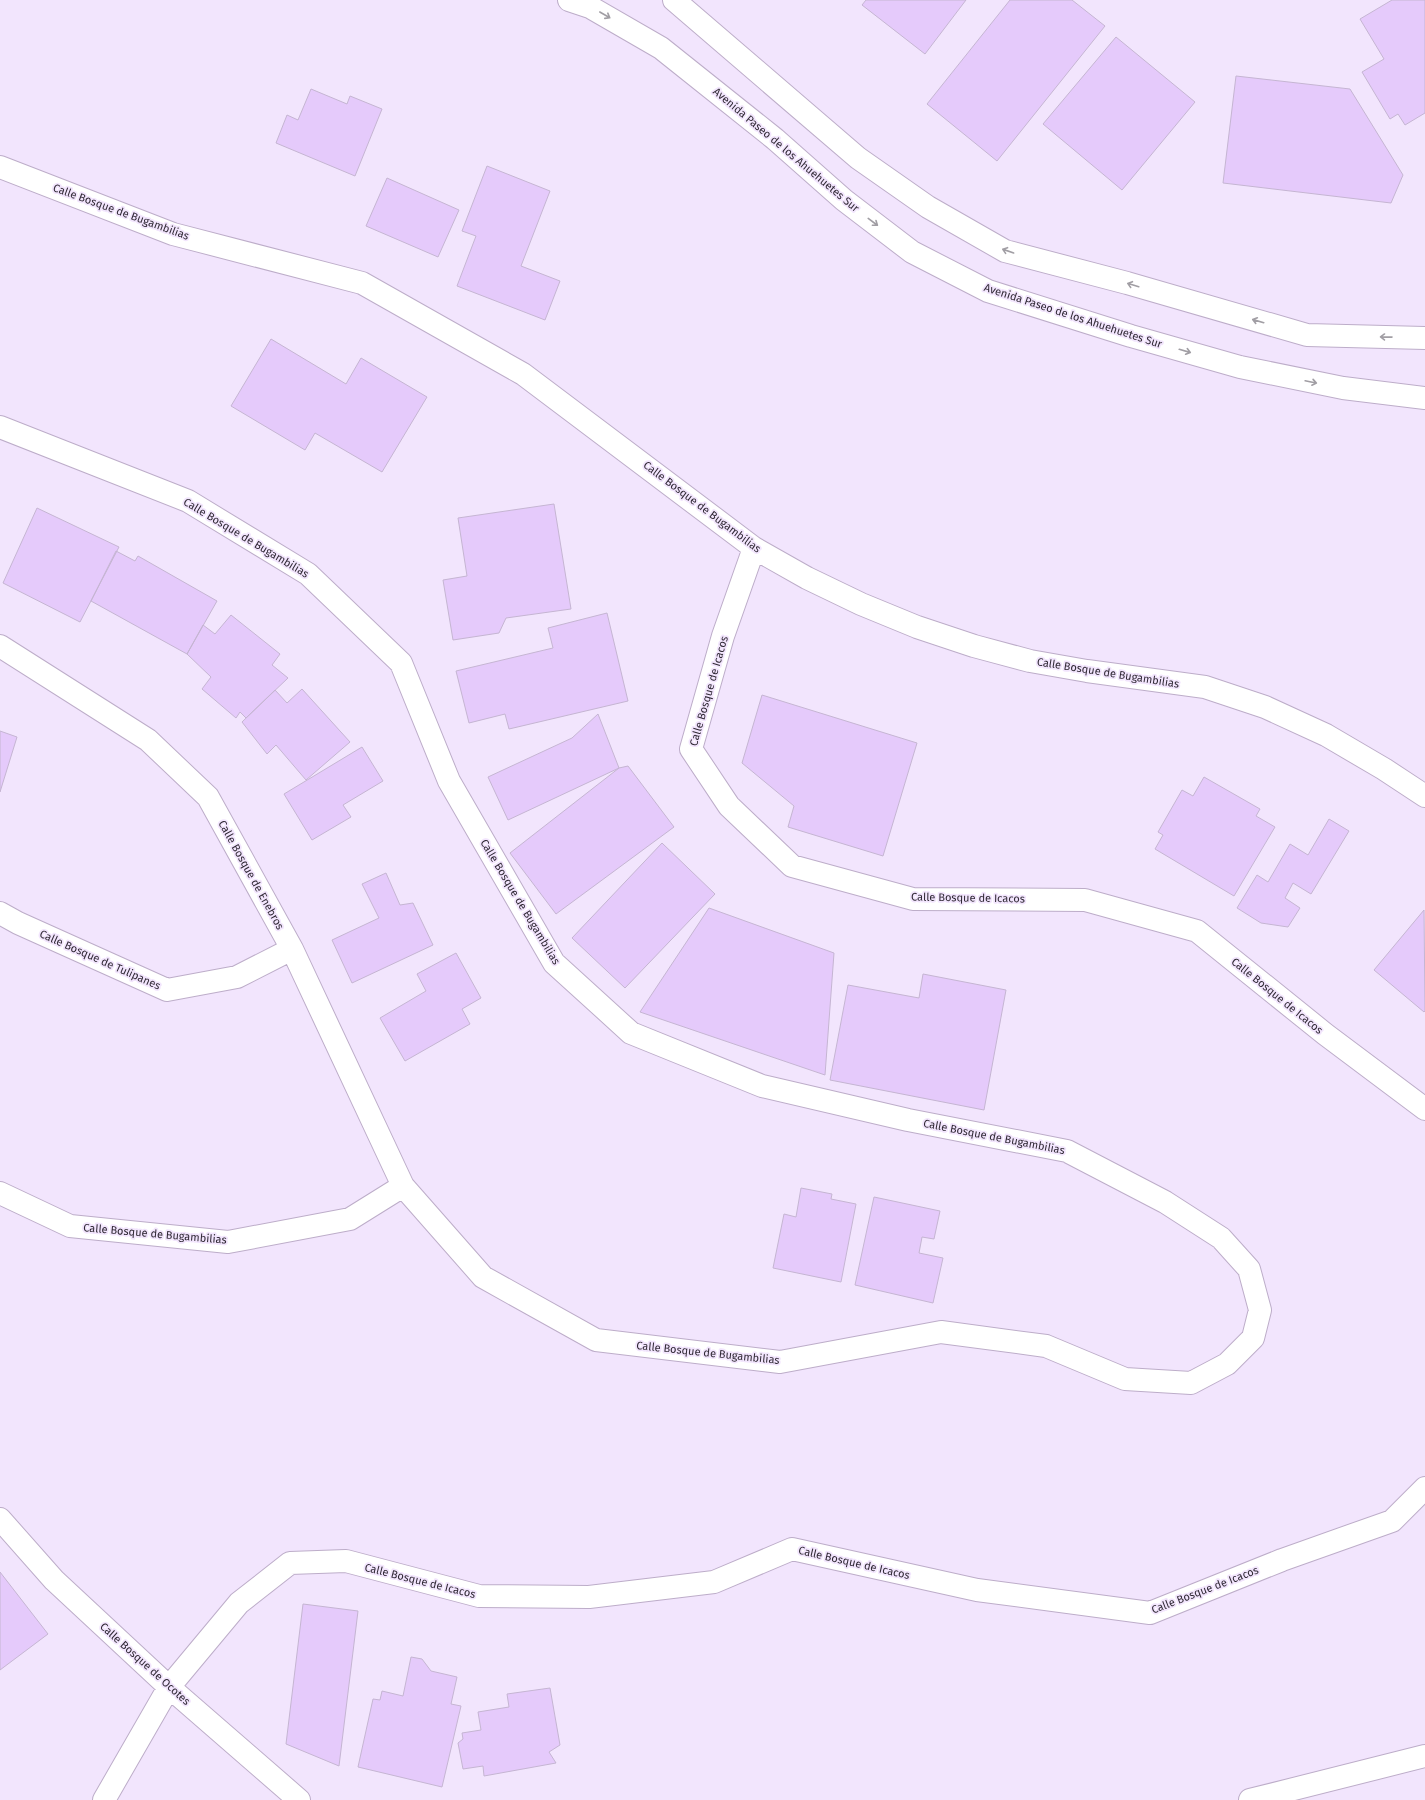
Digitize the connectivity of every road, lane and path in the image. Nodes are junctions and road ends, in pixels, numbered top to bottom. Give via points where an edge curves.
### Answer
1 (569, 0) edge
2 (674, 0) edge
3 (0, 167) edge
4 (1425, 338) edge
5 (1425, 398) edge
6 (0, 428) edge
7 (754, 548) junction
8 (0, 646) edge
9 (1425, 796) edge
10 (0, 913) edge
11 (292, 948) junction
12 (1425, 1109) edge
13 (404, 1186) junction
14 (0, 1193) edge
15 (1425, 1488) edge
16 (0, 1519) edge
17 (169, 1687) junction
18 (1425, 1756) edge
19 (104, 1800) edge
20 (299, 1800) edge
21 (1250, 1800) edge

1 -> 5 street, Avenida Paseo de los Ahuehuetes Sur via 590,7 661,48 775,139 844,200 912,252 988,291 1240,367 1343,388
4 -> 2 street via 1307,335 1005,251 928,207 858,158
3 - 7 street, Calle Bosque de Bugambilias via 173,234 362,283 523,374
6 - 13 street, Calle Bosque de Bugambilias via 188,502 308,574 401,663 449,782 554,963 631,1033 762,1086 908,1120 1067,1151 1165,1202 1221,1238 1249,1269 1260,1310 1253,1338 1227,1364 1190,1384 1125,1379 1046,1346 942,1332 780,1362 596,1340 483,1277
7 - 9 street, Calle Bosque de Bugambilias via 807,578 861,604 917,627 974,646 1087,672 1205,688 1265,707 1326,735
7 - 12 street, Calle Bosque de Icacos via 723,636 691,750 728,806 792,866 913,899 1085,900 1197,932 1325,1034
8 - 11 street, Calle Bosque de Enebros via 148,740 208,797
10 - 11 street, Calle Bosque de Tulipanes via 167,990 237,977
11 - 13 street, Calle Bosque de Enebros
13 - 14 street, Calle Bosque de Bugambilias via 350,1219 228,1242 70,1226
15 - 17 street, Calle Bosque de Icacos via 1392,1521 1282,1560 1150,1613 977,1590 792,1549 714,1582 589,1597 479,1596 346,1562 290,1563 239,1603
16 - 17 street, Calle Bosque de Ocotes via 54,1580
17 - 19 street, Calle Bosque de Icacos
17 - 20 street, Calle Bosque de Ocotes
18 - 21 street

